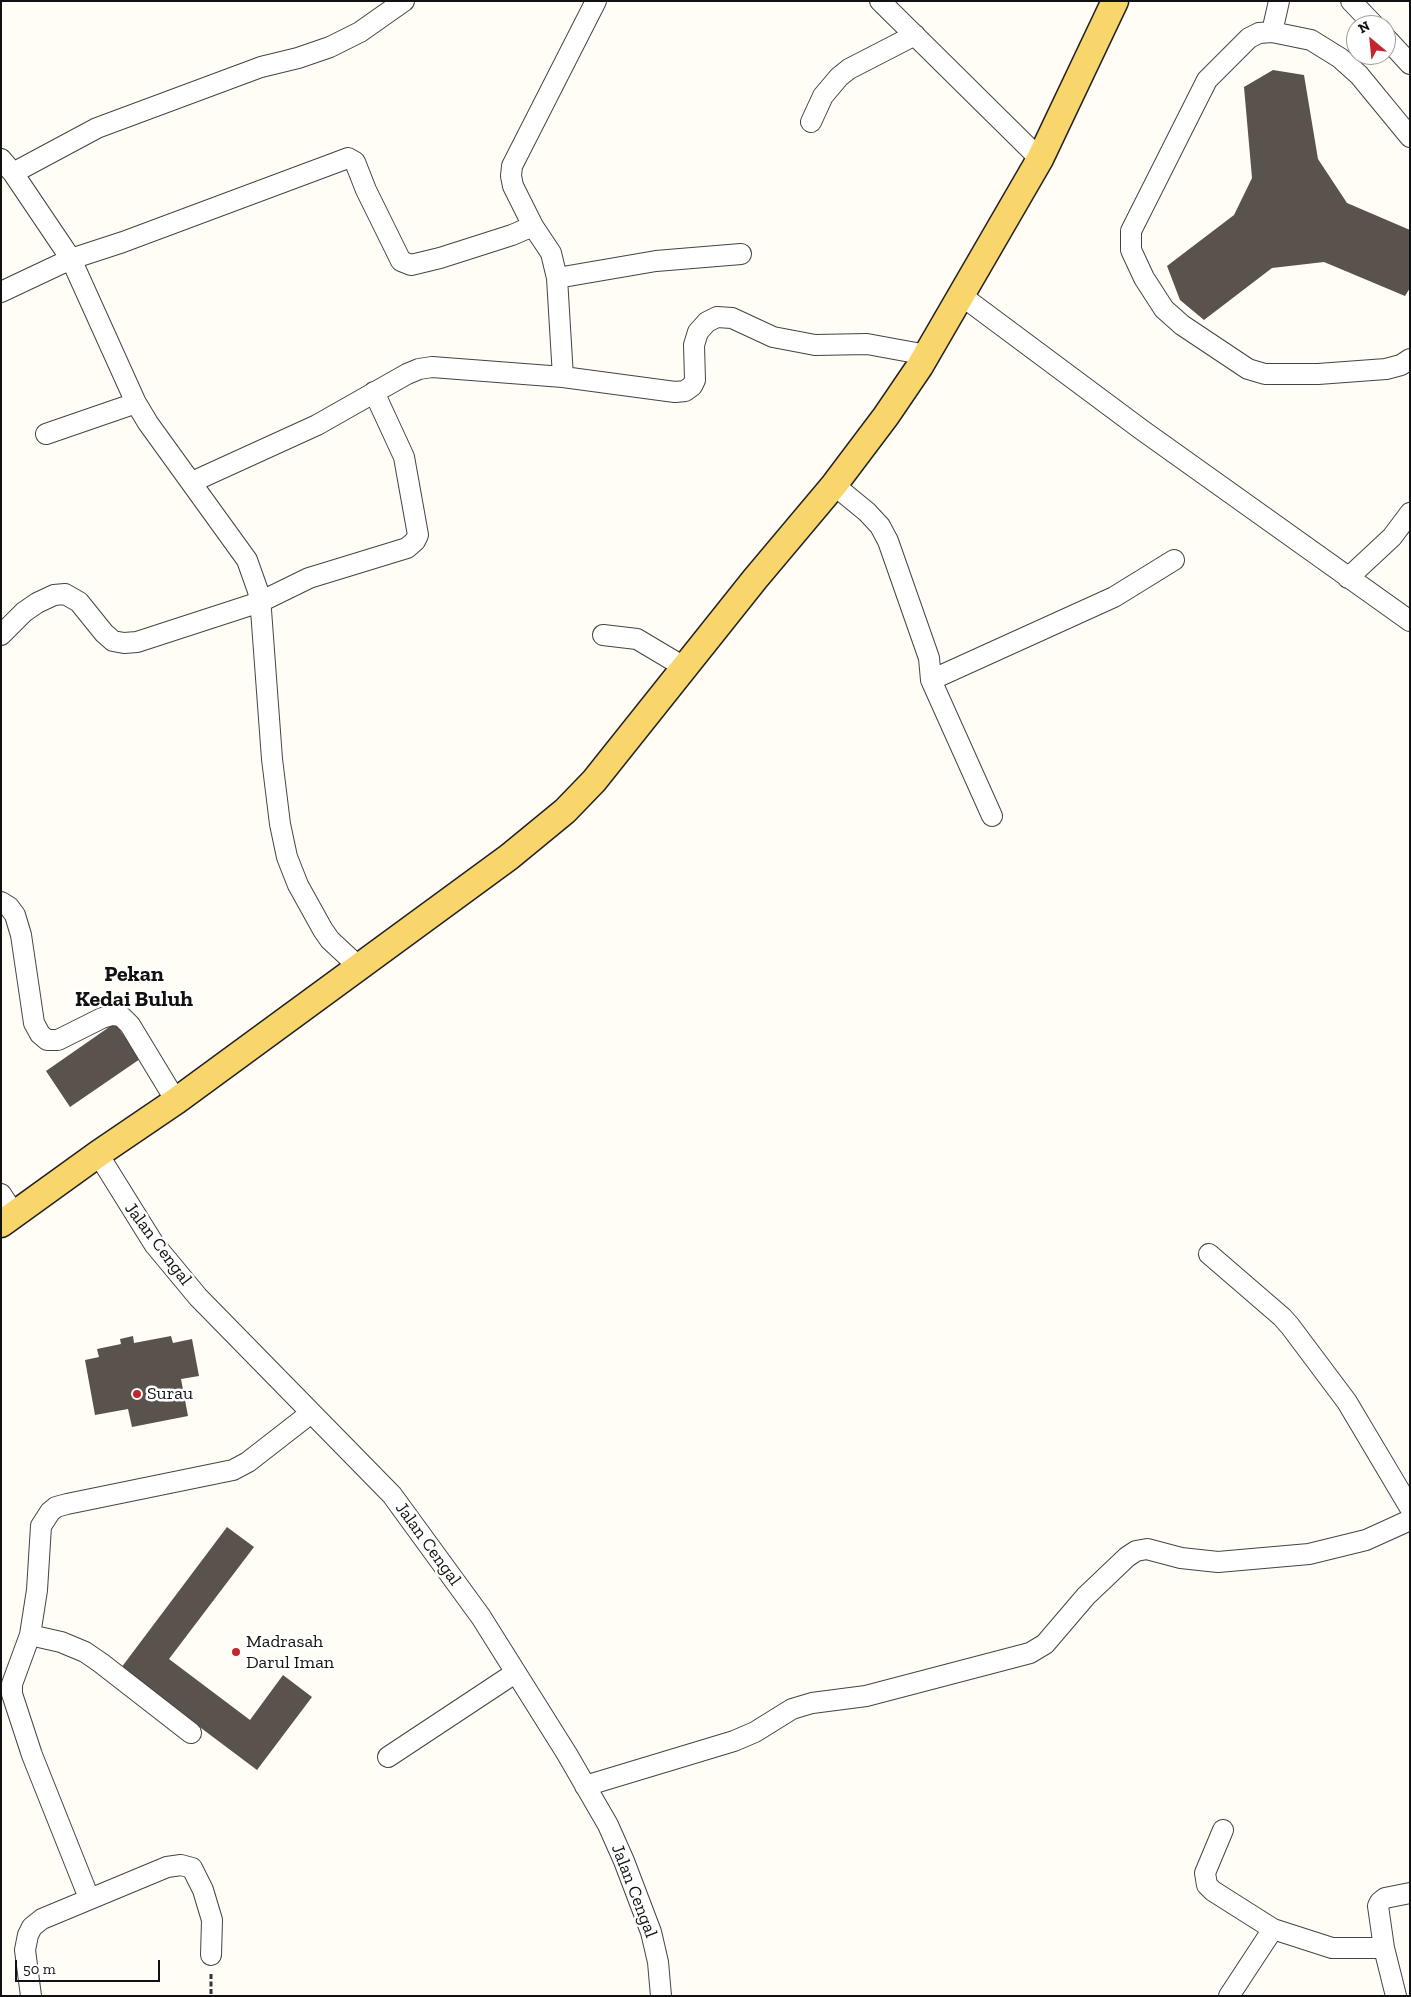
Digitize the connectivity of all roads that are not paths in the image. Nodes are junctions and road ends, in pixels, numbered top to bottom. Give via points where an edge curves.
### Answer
1 (404, 1) edge
2 (596, 1) edge
3 (880, 1) edge
4 (1116, 1) edge
5 (1279, 1) edge
6 (1350, 1) edge
7 (1364, 15) edge
8 (1272, 32) junction
9 (915, 35) junction
10 (1396, 49) edge
11 (1410, 64) edge
12 (811, 122) dead end
13 (1410, 137) edge
14 (1040, 159) junction
15 (7, 166) edge
16 (533, 226) junction
17 (741, 254) dead end
18 (71, 259) junction
19 (558, 278) junction
20 (1, 292) edge
21 (962, 296) junction
22 (927, 355) junction
23 (1410, 359) edge
24 (563, 377) junction
25 (374, 392) junction
26 (136, 403) junction
27 (46, 434) dead end
28 (192, 482) junction
29 (834, 485) junction
30 (1410, 513) edge
31 (1174, 560) dead end
32 (1348, 578) junction
33 (260, 602) junction
34 (1410, 621) edge
35 (1, 634) edge
36 (603, 635) dead end
37 (684, 667) junction
38 (931, 680) junction
39 (992, 816) dead end
40 (1, 902) edge
41 (359, 967) junction
42 (176, 1101) junction
43 (98, 1154) junction
44 (5, 1211) edge
45 (1209, 1254) dead end
46 (311, 1413) junction
47 (1410, 1508) edge
48 (1410, 1520) edge
49 (30, 1634) junction
50 (515, 1673) junction
51 (191, 1733) dead end
52 (388, 1757) dead end
53 (585, 1786) junction
54 (1223, 1830) dead end
55 (1410, 1893) edge
56 (89, 1898) junction
57 (1273, 1929) junction
58 (1384, 1948) junction
59 (211, 1955) dead end
60 (31, 1996) edge
61 (661, 1996) edge
62 (1229, 1996) edge
63 (1396, 1996) edge

1 - 15 street via 360,32 330,47 261,67 97,128
2 - 16 street via 512,166 513,186
3 - 9 street
4 - 14 main road
5 - 8 street
6 - 7 street
8 - 13 street via 1311,40 1340,58 1360,75
8 - 23 street via 1249,38 1207,80 1132,231 1131,250 1164,309 1182,325 1248,369 1265,374 1318,374 1386,368
9 - 12 street via 839,77 823,96
9 - 14 street
10 - 11 street
14 - 21 main road
15 - 18 street
16 - 18 street via 411,265 401,261 355,162 348,158
16 - 19 street via 551,253
17 - 19 street via 656,261
18 - 20 street
18 - 26 street
19 - 24 street
21 - 22 main road
21 - 32 street
22 - 24 street via 866,344 815,345 773,337 732,318 717,317 698,332 694,345 695,380 685,391
22 - 29 main road
24 - 25 street via 419,369
25 - 28 street via 317,425
25 - 33 street via 404,457 417,523 415,541 408,548 309,578
26 - 27 street
26 - 28 street
28 - 33 street via 247,560
29 - 37 main road
29 - 38 street via 867,512 888,541 929,658
30 - 32 street via 1392,537
31 - 38 street via 1114,597
32 - 34 street
33 - 35 street via 137,642 124,643 112,641 79,602 65,594 54,595 24,612
33 - 41 street via 272,759 287,858 322,930
36 - 37 street via 636,639
37 - 41 main road via 565,812
38 - 39 street
40 - 42 street via 15,916 19,929 34,1023 40,1034 47,1040 58,1040 102,1018 121,1016 130,1025
41 - 42 main road
42 - 43 main road
43 - 44 main road
43 - 46 street, Jalan Cengal via 154,1244 198,1298
45 - 47 street via 1290,1326 1347,1402
46 - 49 street via 233,1470 56,1507 41,1526 37,1590
46 - 50 street, Jalan Cengal via 392,1495 481,1617
48 - 53 street via 1366,1540 1309,1554 1218,1562 1181,1558 1147,1549 1136,1551 1086,1596 1044,1644 1030,1653 866,1696 792,1708 755,1732 734,1741
49 - 51 street via 85,1652
49 - 56 street via 12,1684 12,1694 32,1755
50 - 52 street
50 - 53 street, Jalan Cengal
53 - 61 street, Jalan Cengal via 608,1825 651,1932
54 - 57 street via 1205,1873 1207,1885
55 - 58 street via 1384,1898 1378,1906
56 - 59 street via 167,1867 187,1865 192,1868 208,1902 212,1920
56 - 60 street via 42,1919 32,1927 25,1950
57 - 58 street via 1332,1948
57 - 62 street
58 - 63 street

